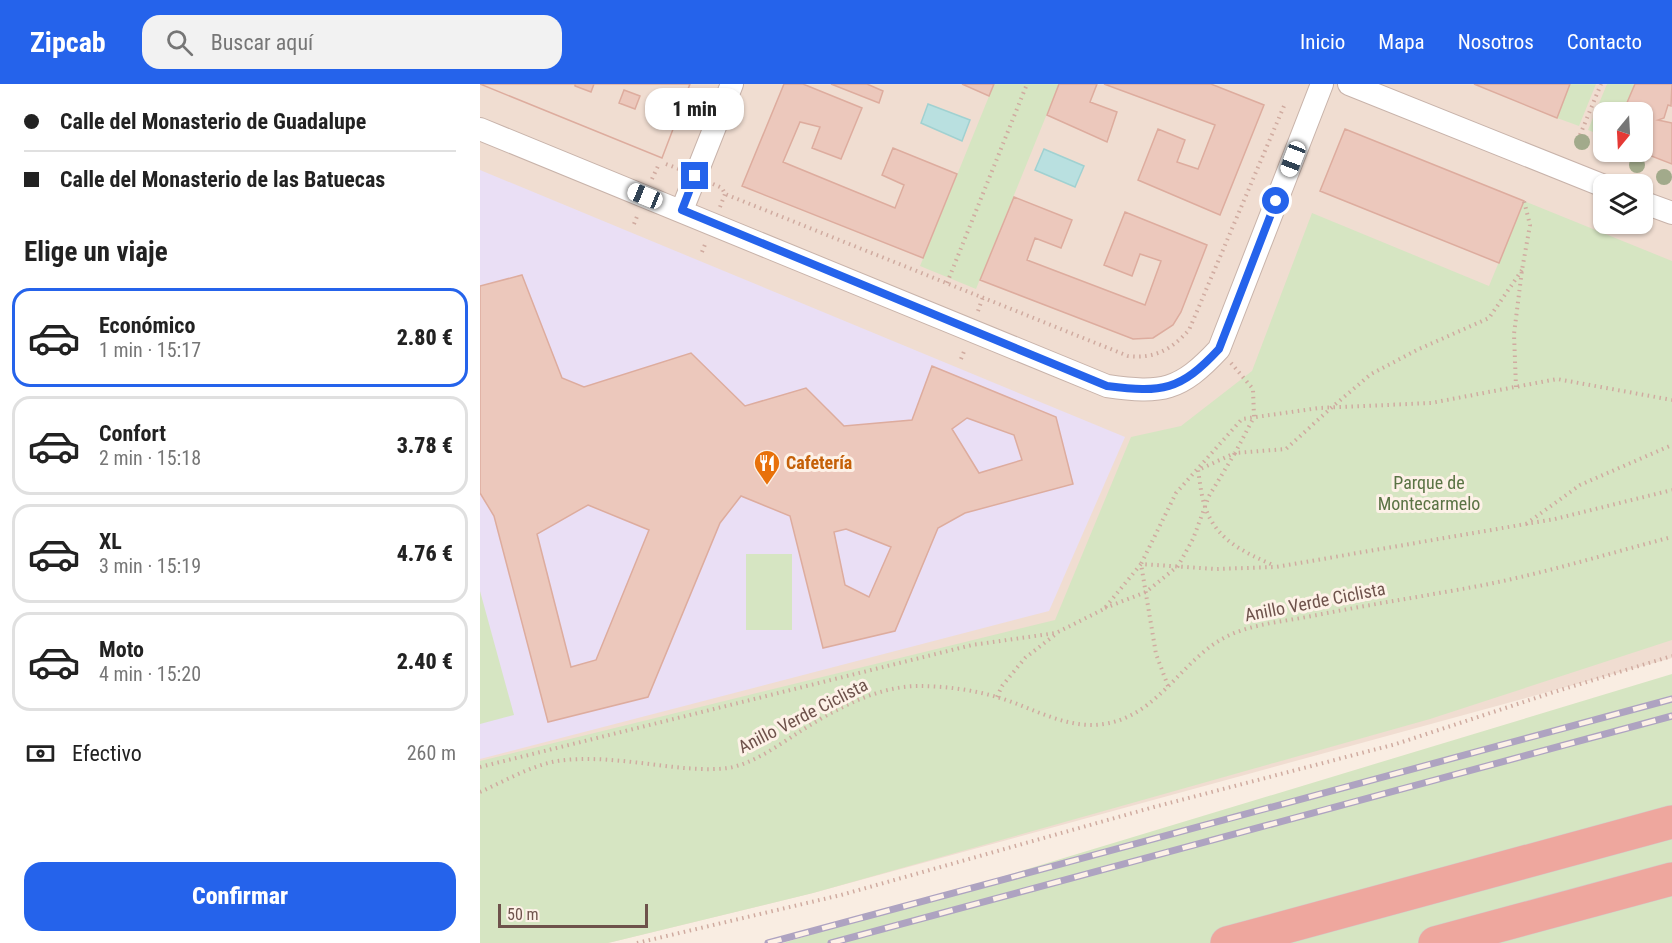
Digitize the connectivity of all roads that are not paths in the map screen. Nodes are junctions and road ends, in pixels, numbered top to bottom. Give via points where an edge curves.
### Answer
1 (732, 84) edge
2 (1322, 84) edge
3 (1349, 84) edge
4 (480, 129) edge
5 (1593, 182) edge
6 (1653, 206) edge
7 (682, 210) junction
8 (1672, 213) edge
9 (1672, 822) edge
10 (1672, 879) edge
11 (1227, 943) edge
12 (1435, 943) edge

1 - 7 street
2 - 7 street via 1219,349 1181,383 1161,389 1107,386
3 - 5 street
4 - 7 street
6 - 8 street
9 - 11 highway
10 - 12 highway

